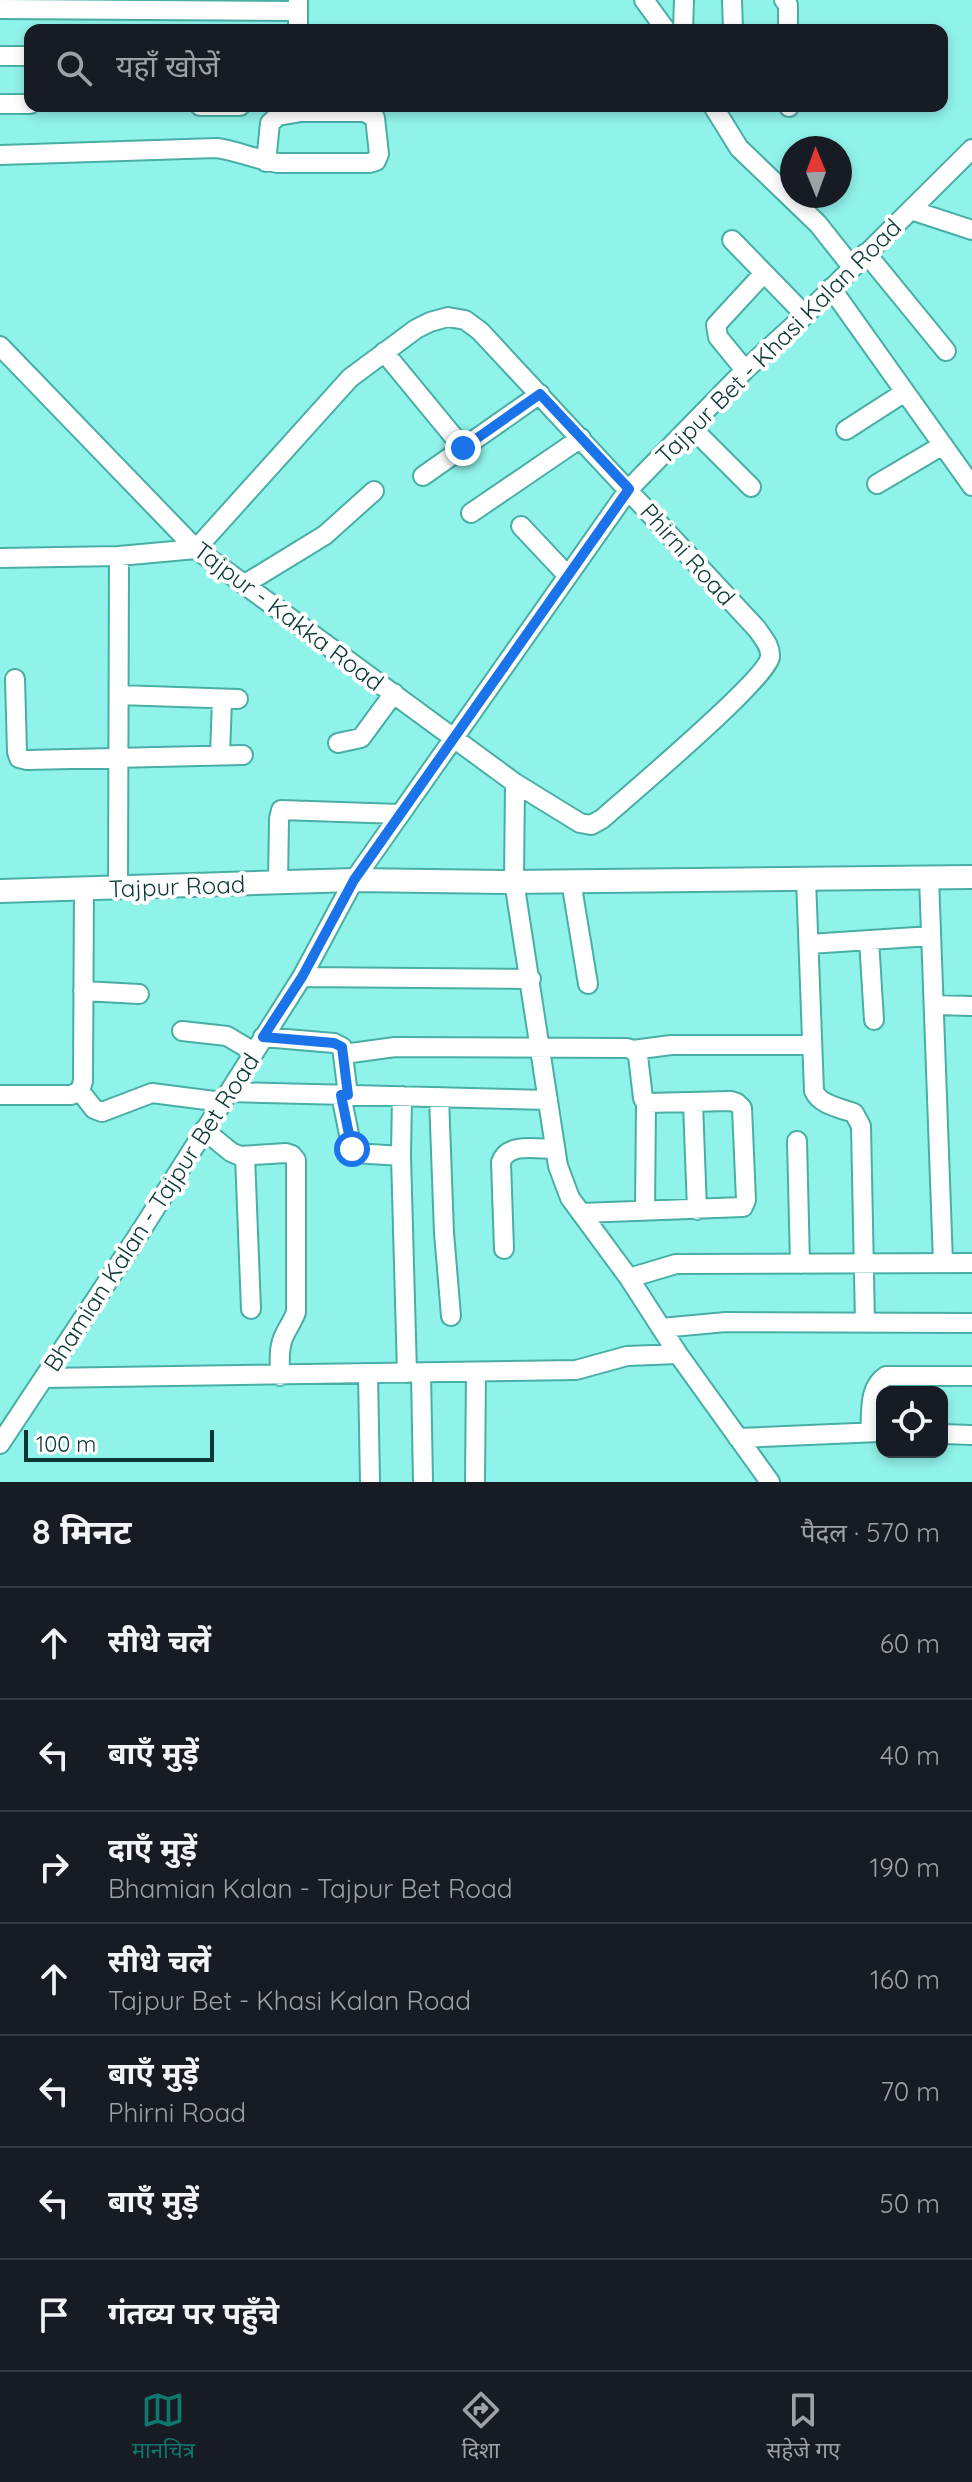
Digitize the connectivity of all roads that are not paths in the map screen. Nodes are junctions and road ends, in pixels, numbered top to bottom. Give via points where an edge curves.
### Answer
1 (644, 0) edge
2 (684, 0) edge
3 (732, 0) edge
4 (784, 0) edge
5 (298, 5) edge
6 (0, 9) edge
7 (662, 24) edge
8 (683, 24) edge
9 (733, 24) edge
10 (788, 24) edge
11 (0, 56) edge
12 (24, 56) edge
13 (0, 104) edge
14 (24, 104) edge
15 (291, 112) edge
16 (343, 112) edge
17 (717, 112) edge
18 (972, 149) edge
19 (0, 155) edge
20 (266, 162) junction
21 (911, 210) junction
22 (972, 230) edge
23 (732, 240) dead end
24 (866, 253) junction
25 (852, 267) junction
26 (764, 273) junction
27 (831, 288) junction
28 (805, 315) junction
29 (0, 346) edge
30 (946, 351) dead end
31 (384, 352) junction
32 (745, 370) junction
33 (905, 392) junction
34 (540, 394) junction
35 (691, 427) junction
36 (846, 430) dead end
37 (581, 438) junction
38 (943, 445) junction
39 (463, 448) junction
40 (423, 476) dead end
41 (877, 484) dead end
42 (972, 486) edge
43 (751, 487) dead end
44 (629, 489) junction
45 (374, 491) dead end
46 (471, 513) dead end
47 (521, 526) dead end
48 (196, 549) junction
49 (119, 556) junction
50 (0, 558) edge
51 (568, 576) junction
52 (245, 584) junction
53 (15, 679) dead end
54 (394, 693) junction
55 (119, 695) junction
56 (454, 737) junction
57 (338, 743) dead end
58 (220, 755) junction
59 (243, 755) dead end
60 (118, 757) junction
61 (515, 783) junction
62 (400, 814) junction
63 (929, 877) junction
64 (972, 877) edge
65 (806, 879) junction
66 (354, 880) junction
67 (514, 881) junction
68 (571, 881) junction
69 (278, 883) junction
70 (118, 887) junction
71 (84, 888) junction
72 (0, 891) edge
73 (931, 936) junction
74 (869, 940) junction
75 (809, 944) junction
76 (302, 977) junction
77 (531, 979) junction
78 (588, 984) dead end
79 (83, 991) junction
80 (139, 994) dead end
81 (934, 1005) junction
82 (972, 1006) edge
83 (874, 1020) dead end
84 (182, 1031) dead end
85 (258, 1045) junction
86 (812, 1045) junction
87 (540, 1048) junction
88 (633, 1050) junction
89 (344, 1054) junction
90 (80, 1091) junction
91 (0, 1095) edge
92 (345, 1095) junction
93 (402, 1096) junction
94 (226, 1097) junction
95 (439, 1097) junction
96 (548, 1100) junction
97 (646, 1103) junction
98 (693, 1103) junction
99 (204, 1130) junction
100 (797, 1141) dead end
101 (555, 1149) junction
102 (245, 1156) junction
103 (401, 1156) junction
104 (697, 1210) junction
105 (645, 1211) junction
106 (581, 1213) junction
107 (504, 1249) dead end
108 (943, 1263) junction
109 (972, 1263) edge
110 (800, 1264) junction
111 (864, 1264) junction
112 (629, 1278) junction
113 (251, 1309) dead end
114 (451, 1316) dead end
115 (865, 1323) junction
116 (972, 1323) edge
117 (661, 1328) junction
118 (678, 1354) junction
119 (476, 1372) junction
120 (414, 1373) junction
121 (368, 1374) junction
122 (280, 1376) junction
123 (972, 1376) edge
124 (44, 1378) junction
125 (876, 1432) edge
126 (948, 1434) edge
127 (972, 1435) edge
128 (738, 1438) junction
129 (1, 1439) edge
130 (370, 1482) edge
131 (423, 1482) edge
132 (475, 1482) edge
133 (770, 1482) edge

1 - 7 street
2 - 8 street
3 - 9 street
4 - 10 street
5 - 6 street
11 - 12 street
13 - 14 street
15 - 20 street via 273,119
16 - 20 street via 371,114 377,123 376,161
17 - 25 street via 739,148 818,224
18 - 21 street, Tajpur Bet - Khasi Kalan Road
19 - 20 street via 217,148
21 - 22 street
21 - 24 street, Tajpur Bet - Khasi Kalan Road
23 - 26 street
24 - 25 street, Tajpur Bet - Khasi Kalan Road
24 - 30 street
25 - 27 street, Tajpur Bet - Khasi Kalan Road
26 - 28 street
26 - 32 street via 716,325 718,337
27 - 28 street, Tajpur Bet - Khasi Kalan Road
27 - 33 street
28 - 32 street, Tajpur Bet - Khasi Kalan Road
29 - 48 street, Tajpur - Kakka Road
31 - 34 street, Phirni Road via 430,322 465,320
31 - 39 street
31 - 48 street, Phirni Road via 324,404
32 - 35 street, Tajpur Bet - Khasi Kalan Road
33 - 36 street
33 - 38 street
34 - 37 street, Phirni Road
34 - 39 street
35 - 43 street
35 - 44 street, Tajpur Bet - Khasi Kalan Road
37 - 44 street, Phirni Road
37 - 46 street
38 - 41 street
38 - 42 street
39 - 40 street
44 - 51 street, Tajpur Bet - Khasi Kalan Road
44 - 61 street, Phirni Road via 757,629 770,656 721,714 591,825
45 - 52 street via 325,535
47 - 51 street
48 - 49 street
48 - 52 street, Tajpur - Kakka Road
49 - 50 street
49 - 55 street
51 - 56 street, Tajpur Bet - Khasi Kalan Road
52 - 54 street, Tajpur - Kakka Road
53 - 60 street via 19,758
54 - 56 street, Tajpur - Kakka Road
54 - 57 street via 361,738
55 - 58 street via 230,699
55 - 60 street
56 - 61 street, Phirni Road
56 - 62 street, Bhamian Kalan - Tajpur Bet Road
58 - 59 street
58 - 60 street
60 - 70 street
61 - 67 street
62 - 66 street, Bhamian Kalan - Tajpur Bet Road
62 - 69 street via 281,810
63 - 64 main road, Tajpur Road
63 - 65 main road, Tajpur Road
63 - 73 street
65 - 68 main road, Tajpur Road
65 - 75 street
66 - 67 main road, Tajpur Road
66 - 69 main road, Tajpur Road
66 - 76 street, Bhamian Kalan - Tajpur Bet Road
67 - 68 main road, Tajpur Road
67 - 77 street
68 - 78 street
69 - 70 main road, Tajpur Road
70 - 71 main road, Tajpur Road
71 - 72 main road, Tajpur Road
71 - 79 street
73 - 74 street
73 - 81 street
74 - 75 street
74 - 83 street
75 - 86 street
76 - 77 street
76 - 85 street, Bhamian Kalan - Tajpur Bet Road
77 - 87 street
79 - 80 street
79 - 90 street
81 - 82 street
81 - 108 street
84 - 85 street
85 - 89 street via 334,1043
85 - 94 street, Bhamian Kalan - Tajpur Bet Road
86 - 88 street
86 - 111 street via 817,1098 854,1113 861,1126
87 - 88 street
87 - 89 street via 395,1047
87 - 96 street
88 - 97 street
89 - 92 street
90 - 91 street
90 - 94 street via 102,1112 152,1093
92 - 93 street
92 - 94 street
92 - 103 street via 355,1153
93 - 95 street
93 - 103 street
94 - 99 street, Bhamian Kalan - Tajpur Bet Road
95 - 96 street
95 - 114 street
96 - 101 street
97 - 98 street
97 - 105 street
98 - 104 street
98 - 104 street via 731,1101 742,1108 746,1200 736,1209
99 - 102 street via 231,1152
99 - 124 street, Bhamian Kalan - Tajpur Bet Road
100 - 110 street
101 - 106 street via 562,1183
101 - 107 street via 504,1154
102 - 113 street
102 - 122 street via 286,1153 296,1160 296,1312 280,1349
103 - 120 street
104 - 105 street
105 - 106 street
106 - 112 street
108 - 109 street
108 - 111 street
110 - 111 street
110 - 112 street via 676,1264
111 - 115 street
112 - 117 street
115 - 116 street
115 - 117 street via 726,1322
117 - 118 street
118 - 119 street via 627,1356 576,1370
118 - 128 street
119 - 120 street
119 - 132 street
120 - 121 street
120 - 131 street
121 - 122 street
121 - 130 street
122 - 124 street
123 - 125 street via 886,1376 873,1392
124 - 129 street, Bhamian Kalan - Tajpur Bet Road
125 - 128 street
126 - 127 street
128 - 133 street

